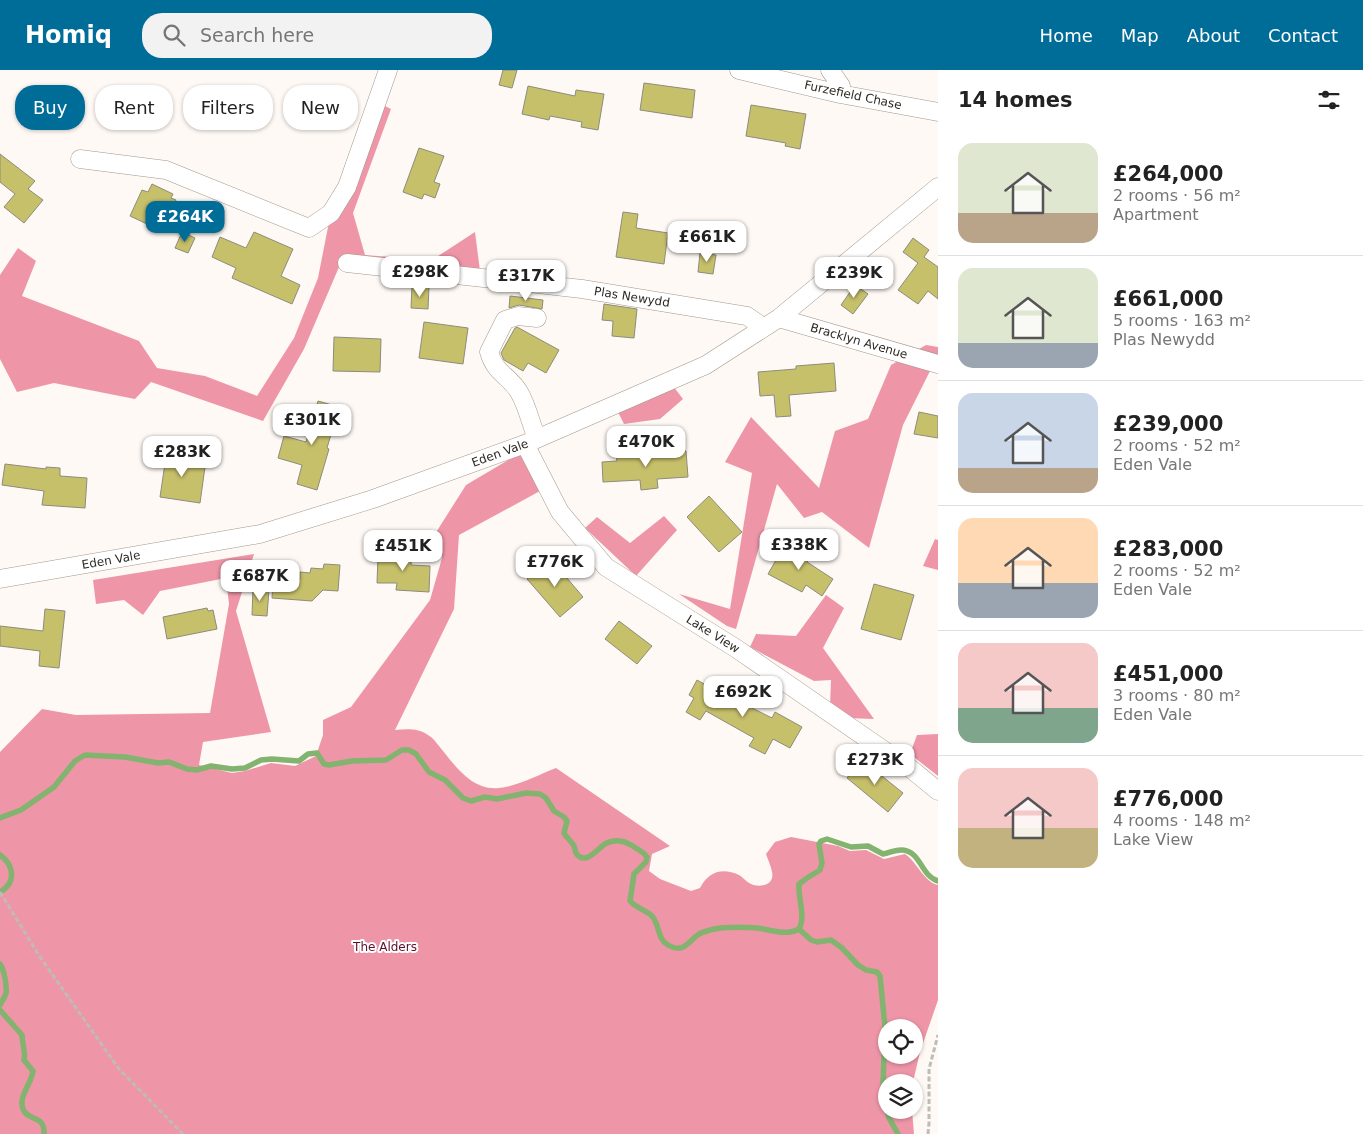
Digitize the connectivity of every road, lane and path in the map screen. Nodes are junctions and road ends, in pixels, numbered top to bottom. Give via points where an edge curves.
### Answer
1 (388, 70) edge
2 (739, 70) edge
3 (830, 70) edge
4 (840, 94) junction
5 (938, 112) edge
6 (80, 159) dead end
7 (938, 187) edge
8 (347, 263) dead end
9 (537, 318) dead end
10 (779, 318) junction
11 (763, 327) junction
12 (938, 364) edge
13 (531, 442) junction
14 (0, 579) edge
15 (938, 790) edge
16 (1, 894) edge
17 (938, 1035) edge
18 (183, 1134) edge
19 (928, 1134) edge

1 - 6 street via 347,187 331,213 309,228 166,170
2 - 4 street, Furzefield Chase
3 - 4 street via 841,86
4 - 5 street, Furzefield Chase
7 - 10 street, Eden Vale
8 - 11 street, Plas Newydd via 582,289 747,316
9 - 13 street, Lake View via 518,316 505,320 489,352 498,371 519,392
10 - 11 street, Eden Vale
10 - 12 street, Bracklyn Avenue
11 - 13 street, Eden Vale via 706,366
13 - 14 street, Eden Vale via 373,499 260,534
13 - 15 street, Lake View via 560,512 606,567 737,650
16 - 18 path via 40,957 119,1069
17 - 19 path via 929,1069

